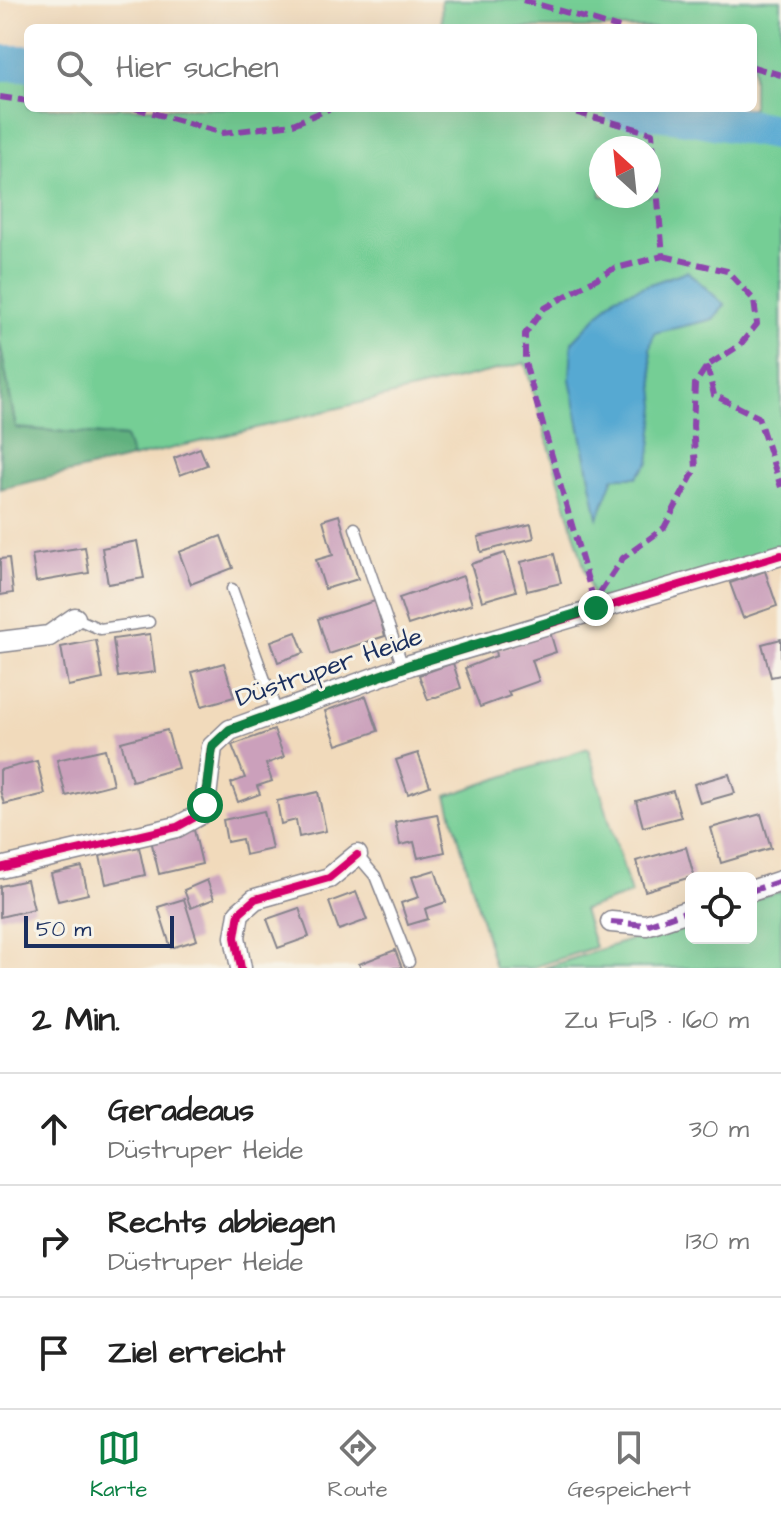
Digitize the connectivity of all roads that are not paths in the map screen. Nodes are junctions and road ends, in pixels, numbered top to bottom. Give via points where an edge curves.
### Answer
1 (355, 528) dead end
2 (781, 555) edge
3 (232, 589) dead end
4 (75, 618) joint
5 (149, 622) dead end
6 (0, 642) edge
7 (403, 667) junction
8 (277, 713) junction
9 (357, 855) joint
10 (0, 868) edge
11 (781, 881) edge
12 (757, 889) edge
13 (685, 912) edge
14 (611, 922) dead end
15 (409, 962) dead end
16 (241, 968) edge

1 - 7 lane
2 - 7 street, Düstruper Heide
3 - 8 lane
4 - 5 lane via 100,629
4 - 6 street via 49,636
7 - 8 street, Düstruper Heide
8 - 10 street, Düstruper Heide via 230,730 212,747 205,805 199,815 177,827
9 - 15 lane via 375,876
9 - 16 street via 329,878 255,899 239,913 235,937
11 - 12 street
13 - 14 street via 646,925

